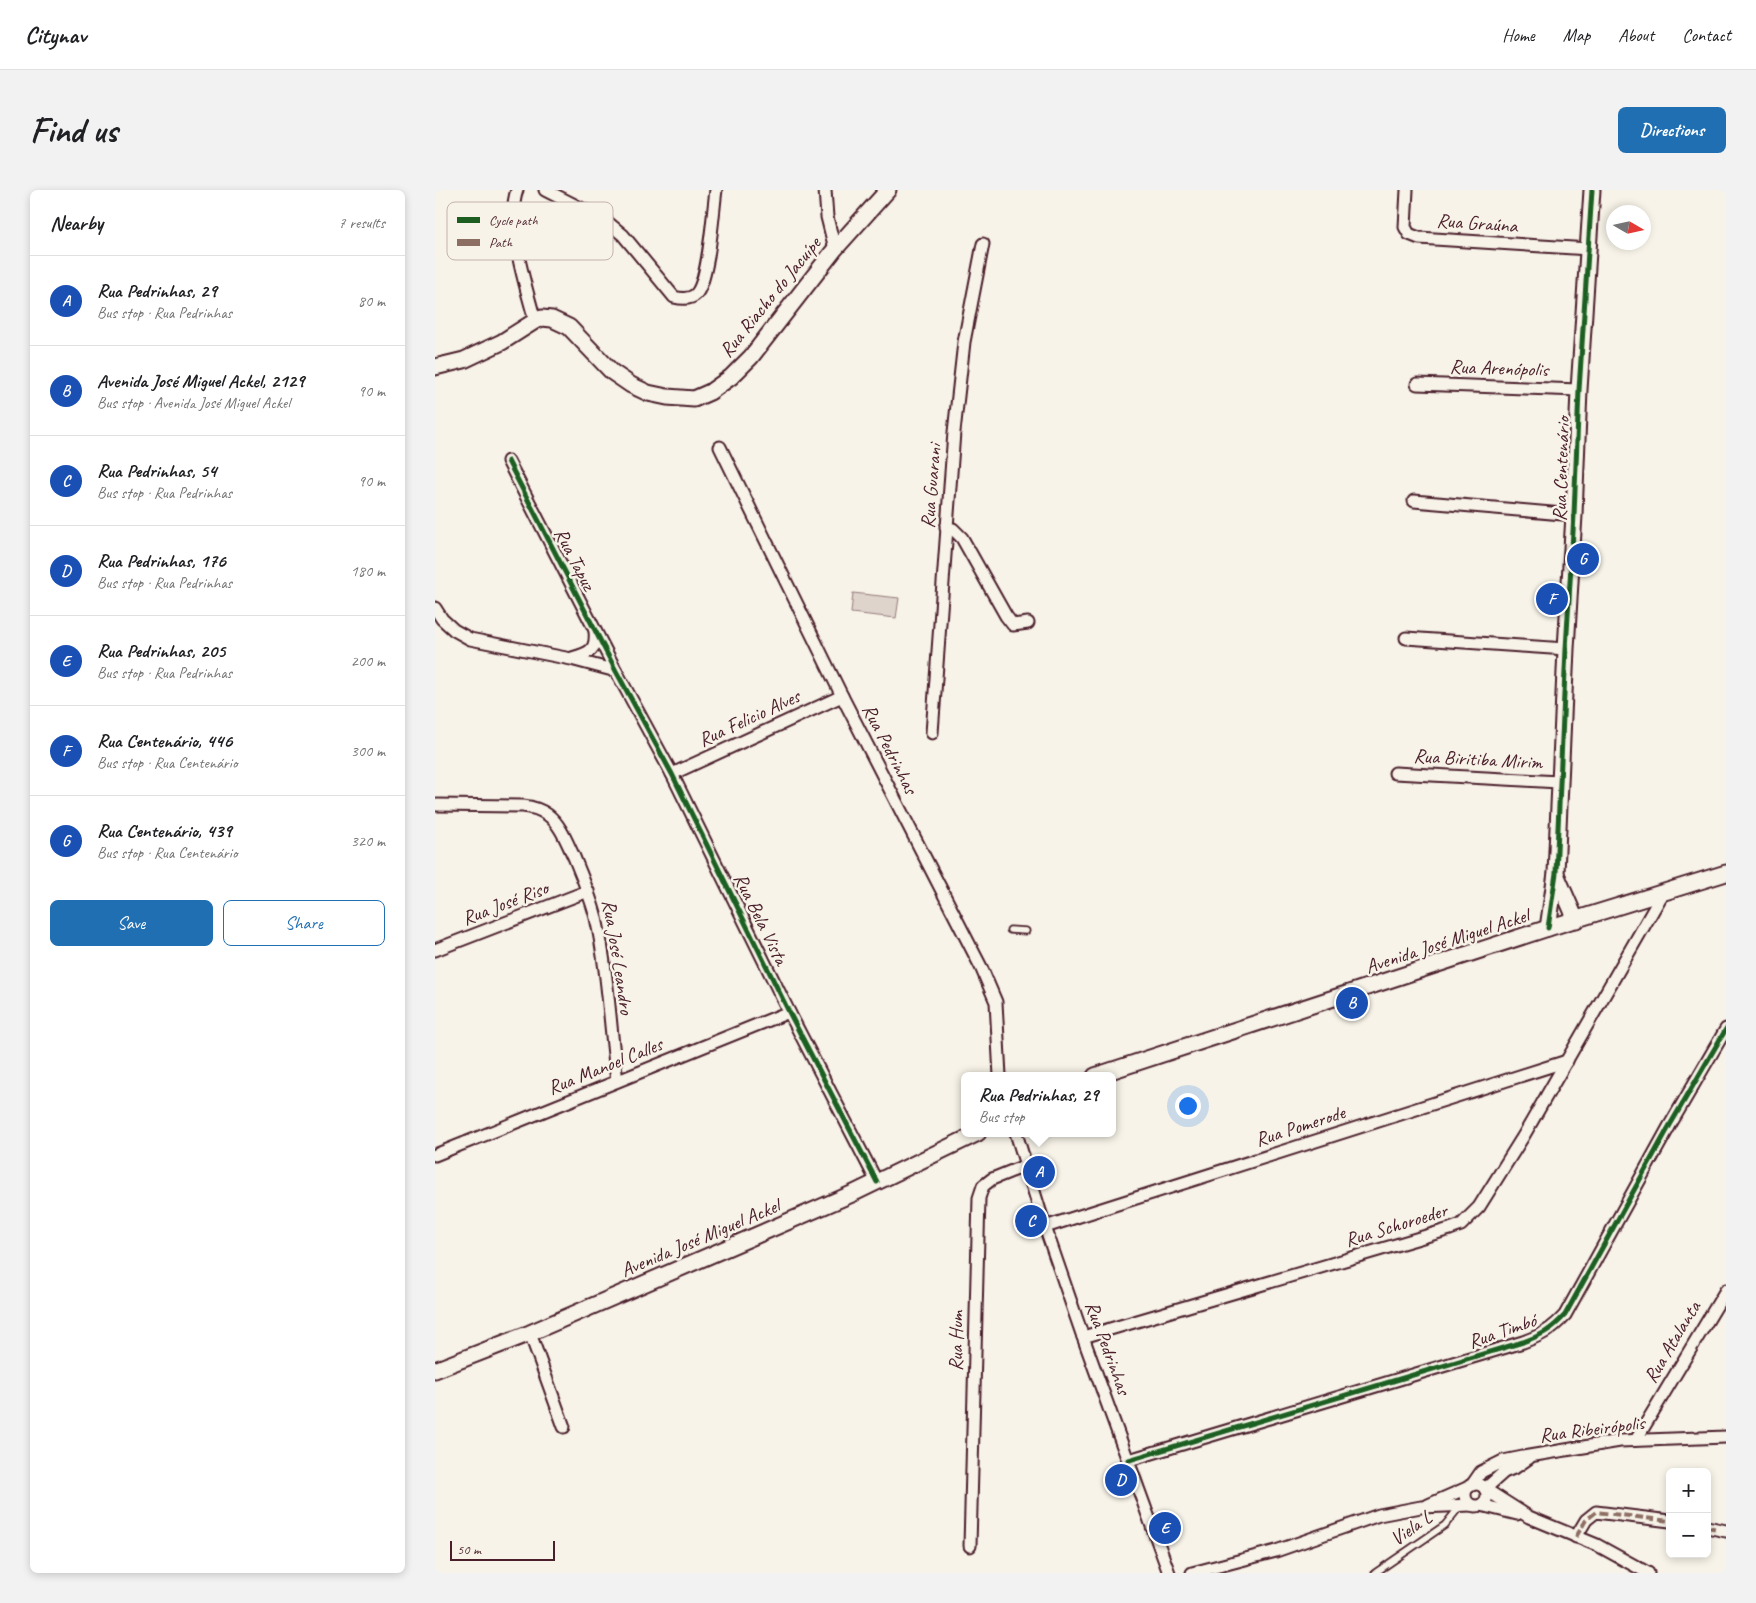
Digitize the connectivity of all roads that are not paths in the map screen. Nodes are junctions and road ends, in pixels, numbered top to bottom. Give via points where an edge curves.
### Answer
1 (545, 190) edge
2 (716, 190) edge
3 (825, 190) edge
4 (888, 190) edge
5 (1407, 190) edge
6 (1592, 190) edge
7 (569, 202) edge
8 (613, 227) edge
9 (983, 244) dead end
10 (835, 249) junction
11 (1589, 249) junction
12 (520, 260) edge
13 (535, 321) junction
14 (435, 367) edge
15 (1417, 384) dead end
16 (1579, 390) junction
17 (721, 447) dead end
18 (508, 461) dead end
19 (1414, 501) dead end
20 (1574, 515) junction
21 (947, 527) junction
22 (435, 608) edge
23 (1028, 623) dead end
24 (594, 629) junction
25 (1406, 638) dead end
26 (1566, 649) junction
27 (571, 659) junction
28 (616, 670) junction
29 (842, 696) junction
30 (932, 733) dead end
31 (1395, 773) dead end
32 (671, 774) junction
33 (1559, 782) junction
34 (435, 805) edge
35 (1556, 872) junction
36 (1726, 873) edge
37 (588, 891) junction
38 (1663, 893) junction
39 (1576, 920) junction
40 (1548, 928) junction
41 (1010, 930) dead end
42 (1026, 931) dead end
43 (435, 950) edge
44 (789, 1012) junction
45 (1726, 1029) edge
46 (1567, 1061) junction
47 (1000, 1072) edge
48 (1107, 1072) edge
49 (617, 1081) junction
50 (970, 1137) edge
51 (1017, 1137) edge
52 (435, 1155) edge
53 (1027, 1165) junction
54 (877, 1182) junction
55 (1045, 1227) junction
56 (1726, 1290) edge
57 (530, 1333) junction
58 (1083, 1337) junction
59 (435, 1370) edge
60 (564, 1427) dead end
61 (1726, 1437) edge
62 (1635, 1440) junction
63 (1533, 1455) junction
64 (1129, 1460) junction
65 (1471, 1486) junction
66 (1485, 1489) junction
67 (1471, 1505) junction
68 (1421, 1507) junction
69 (1529, 1517) junction
70 (1666, 1521) edge
71 (1576, 1537) junction
72 (970, 1546) dead end
73 (1169, 1573) edge
74 (1192, 1573) edge
75 (1375, 1573) edge
76 (1648, 1573) edge

1 - 7 street
2 - 8 street via 705,276 697,293 687,299 675,297
3 - 10 street via 827,217
4 - 10 street, Rua Riacho do Jacuípe
5 - 11 street, Rua Graúna via 1405,226 1409,234 1419,238
6 - 11 street, Rua Centenário
9 - 21 street, Rua Guarani via 963,342
10 - 13 street, Rua Riacho do Jacuípe via 751,357 731,377 694,399 648,393 631,385 613,372 569,327 552,319
11 - 16 street, Rua Centenário
12 - 13 street
13 - 14 street via 477,355
15 - 16 street, Rua Arenópolis
16 - 20 street, Rua Centenário
17 - 29 street, Rua Pedrinhas
18 - 24 street, Rua Tapuz
19 - 20 street
20 - 26 street, Rua Centenário
21 - 23 street via 963,538 1013,625
21 - 30 street, Rua Guarani
22 - 27 street via 454,630 469,639
24 - 27 street via 596,640 593,649
24 - 28 street, Rua Tapuz
25 - 26 street
26 - 33 street, Rua Centenário
27 - 28 street
28 - 32 street, Rua Bela Vista
29 - 32 street, Rua Felicio Alves
29 - 47 street, Rua Pedrinhas via 996,1002
31 - 33 street, Rua Biritiba Mirim
32 - 44 street, Rua Bela Vista
33 - 35 street, Rua Centenário
34 - 37 street, Rua José Leandro via 537,808 557,825
35 - 39 street, Rua Centenário
35 - 40 street, Rua Centenário
36 - 38 street, Avenida José Miguel Ackel
37 - 43 street, Rua José Riso
37 - 49 street, Rua José Leandro via 603,954
38 - 39 street, Avenida José Miguel Ackel
38 - 46 street, Rua Schoroeder
39 - 40 street, Avenida José Miguel Ackel
40 - 48 street, Avenida José Miguel Ackel
41 - 42 lane
44 - 49 street, Rua Manoel Calles
44 - 54 street, Rua Bela Vista
45 - 64 street, Rua Timbó via 1565,1315 1553,1328 1523,1342
46 - 55 street, Rua Pomerode
46 - 58 street, Rua Schoroeder via 1479,1206 1461,1225
49 - 52 street, Rua Manoel Calles
50 - 54 street, Avenida José Miguel Ackel
51 - 53 street, Rua Pedrinhas
53 - 55 street, Rua Pedrinhas
53 - 72 street, Rua Hum via 992,1179 983,1186 979,1198
54 - 57 street, Avenida José Miguel Ackel
55 - 58 street, Rua Pedrinhas
56 - 62 street, Rua Atalanta
57 - 59 street, Avenida José Miguel Ackel
57 - 60 street
58 - 64 street, Rua Pedrinhas
61 - 62 street, Rua Ribeirópolis
62 - 63 street, Rua Ribeirópolis
63 - 65 street, Rua Ribeirópolis via 1496,1464 1481,1472
63 - 66 street via 1504,1472
64 - 73 street, Rua Pedrinhas
65 - 66 street via 1480,1485
65 - 67 street via 1465,1493
65 - 68 street, Rua Ribeirópolis
66 - 67 street via 1486,1500
66 - 69 street
67 - 68 street, Rua Ribeirópolis
67 - 69 street, Rua Ribeirópolis
67 - 75 lane, Viela L
68 - 74 street, Rua Ribeirópolis via 1379,1515 1276,1551
69 - 71 street
70 - 71 street via 1596,1512 1586,1520
71 - 76 street

